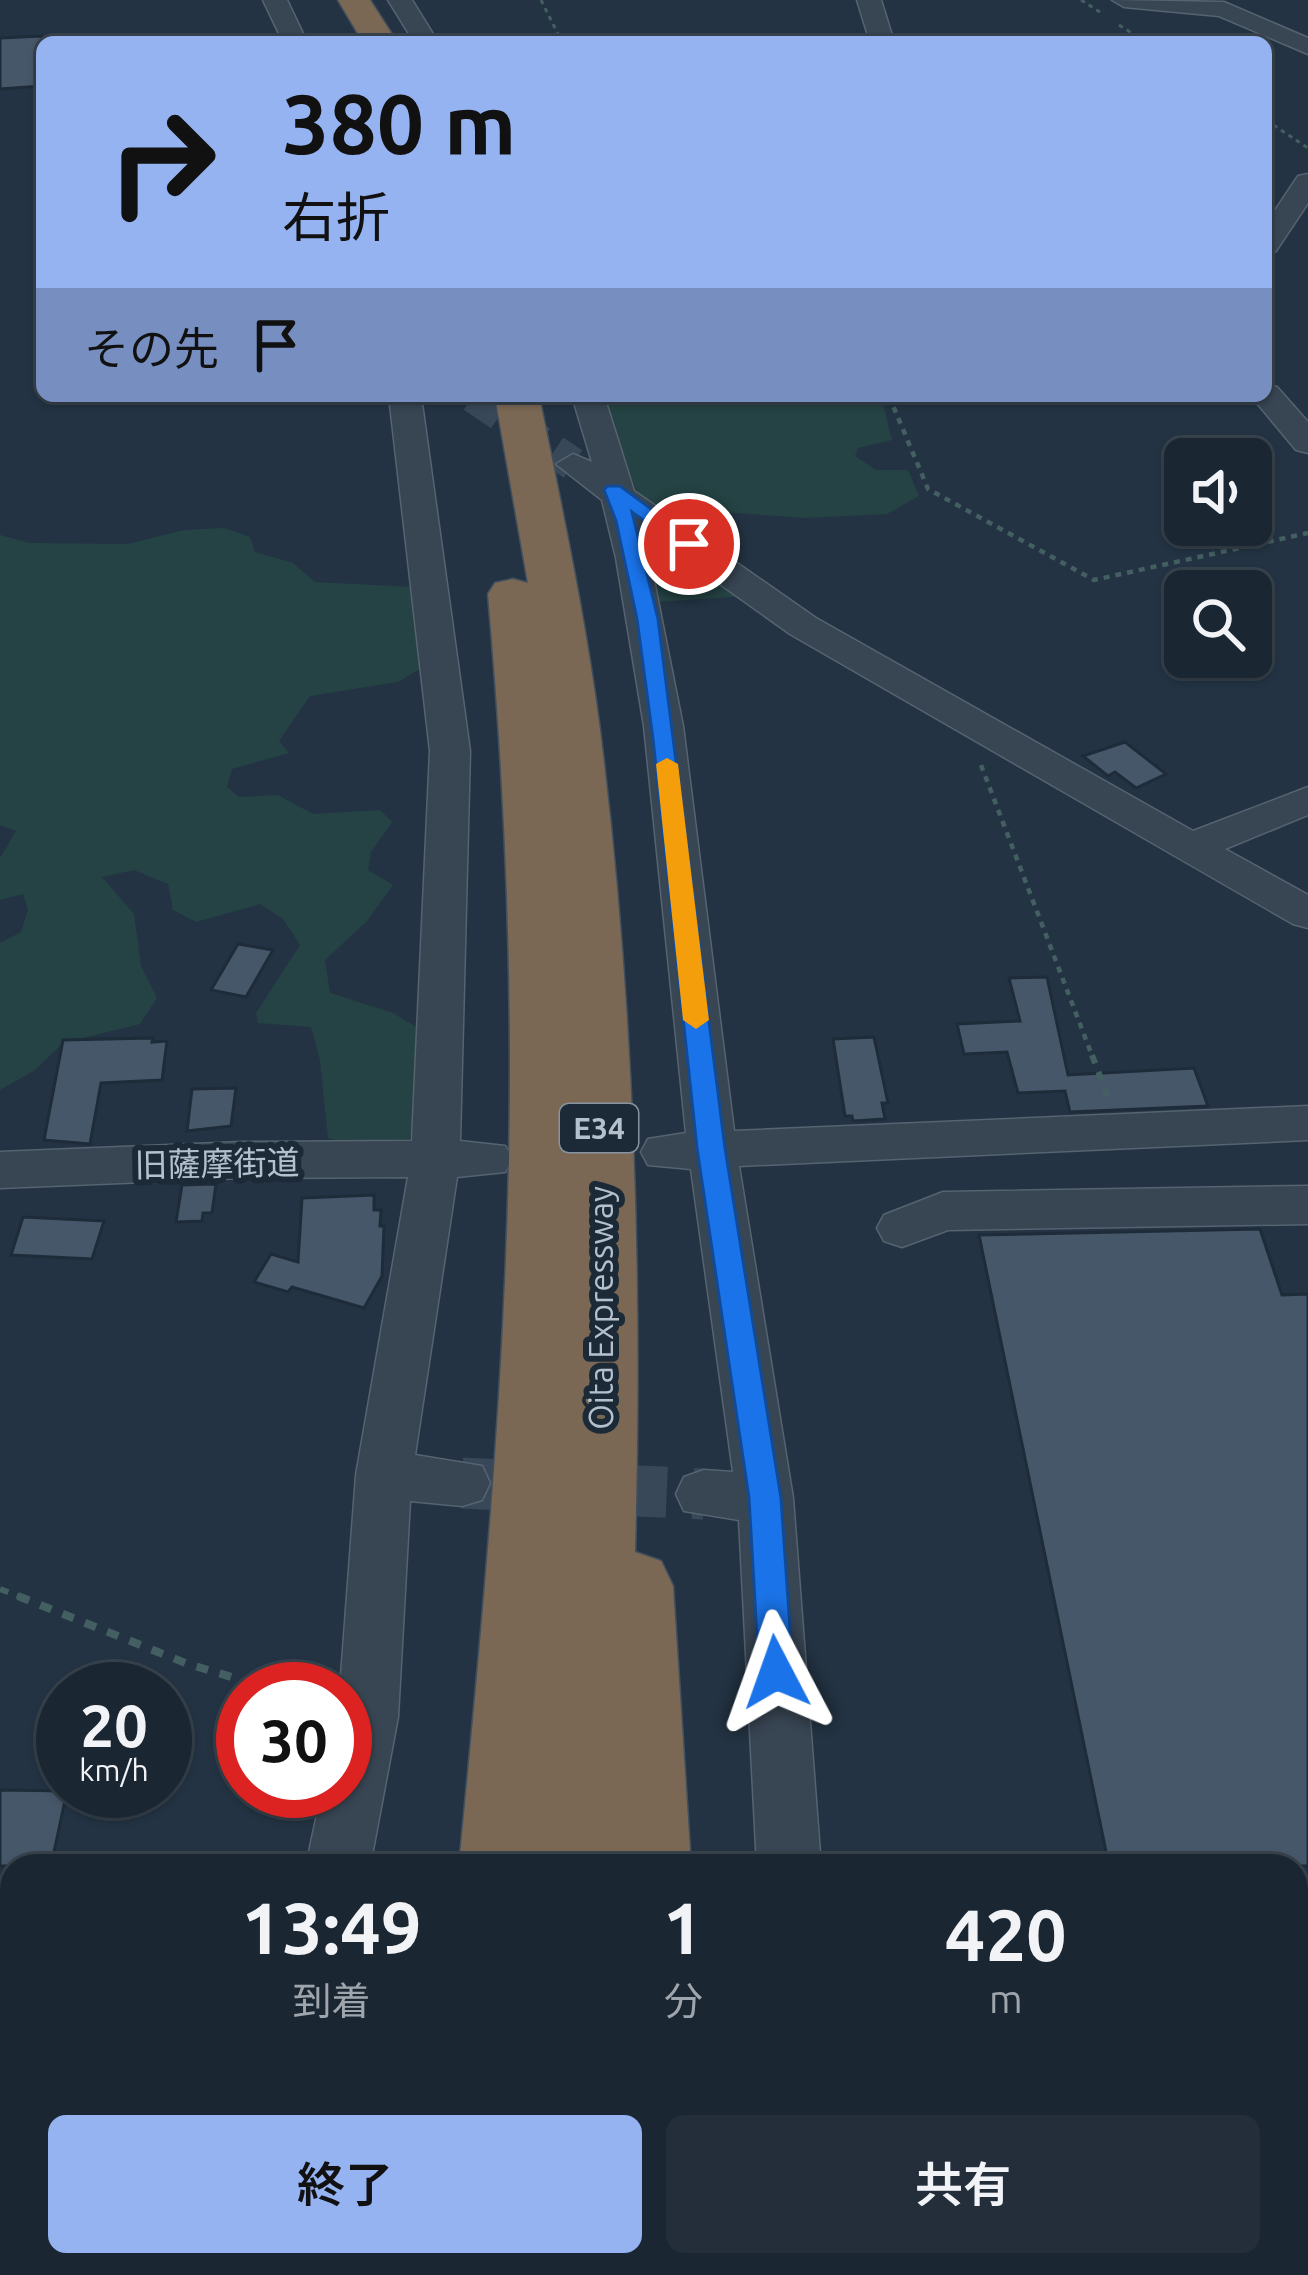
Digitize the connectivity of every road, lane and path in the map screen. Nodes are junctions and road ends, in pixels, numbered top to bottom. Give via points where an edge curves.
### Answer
1 (275, 0) edge
2 (324, 0) edge
3 (354, 0) edge
4 (400, 0) edge
5 (541, 0) edge
6 (869, 0) edge
7 (1124, 0) edge
8 (1224, 9) junction
9 (1301, 14) dead end
10 (292, 36) edge
11 (345, 36) edge
12 (376, 36) edge
13 (421, 36) edge
14 (559, 36) edge
15 (880, 36) edge
16 (1308, 47) edge
17 (1272, 124) edge
18 (1308, 148) edge
19 (1308, 182) edge
20 (1272, 236) edge
21 (1272, 401) edge
22 (406, 402) edge
23 (479, 402) edge
24 (518, 402) edge
25 (590, 402) edge
26 (892, 402) edge
27 (1308, 443) edge
28 (573, 464) tunnel mouth
29 (614, 490) junction
30 (1308, 532) edge
31 (969, 721) junction
32 (1308, 800) edge
33 (1191, 847) junction
34 (1308, 914) edge
35 (1308, 1123) edge
36 (1121, 1131) junction
37 (659, 1158) junction
38 (488, 1159) dead end
39 (435, 1160) junction
40 (0, 1171) edge
41 (1308, 1205) edge
42 (902, 1228) dead end
43 (384, 1475) junction
44 (462, 1483) tunnel mouth
45 (704, 1494) tunnel mouth
46 (765, 1498) junction
47 (0, 1589) edge
48 (216, 1672) edge
49 (340, 1854) edge
50 (503, 1854) edge
51 (580, 1854) edge
52 (646, 1854) edge
53 (788, 1854) edge

1 - 10 street
2 - 11 highway
3 - 12 highway
4 - 13 street
5 - 14 path
6 - 15 street
7 - 8 street
8 - 9 street
8 - 16 street
17 - 18 path
19 - 20 street
21 - 27 street
22 - 39 street via 449,751
23 - 50 highway, Oita Expressway / E34 via 504,521 524,688 542,1055 539,1322
24 - 37 highway, Oita Expressway / E34 via 571,686 588,899
25 - 29 street
26 - 30 path via 928,489 1094,580
28 - 29 street
29 - 31 street via 803,626
29 - 37 street via 650,639
31 - 33 street
31 - 36 path
32 - 33 street
33 - 34 street
35 - 36 street
36 - 37 street
37 - 46 street
37 - 51 highway, Oita Expressway / E34 via 596,1610
37 - 52 highway via 625,1418
38 - 39 street, 旧薩摩街道
39 - 40 street, 旧薩摩街道
39 - 43 street
41 - 42 street via 944,1211
43 - 44 street
43 - 49 street via 368,1717
45 - 46 street
46 - 53 street
47 - 48 path

